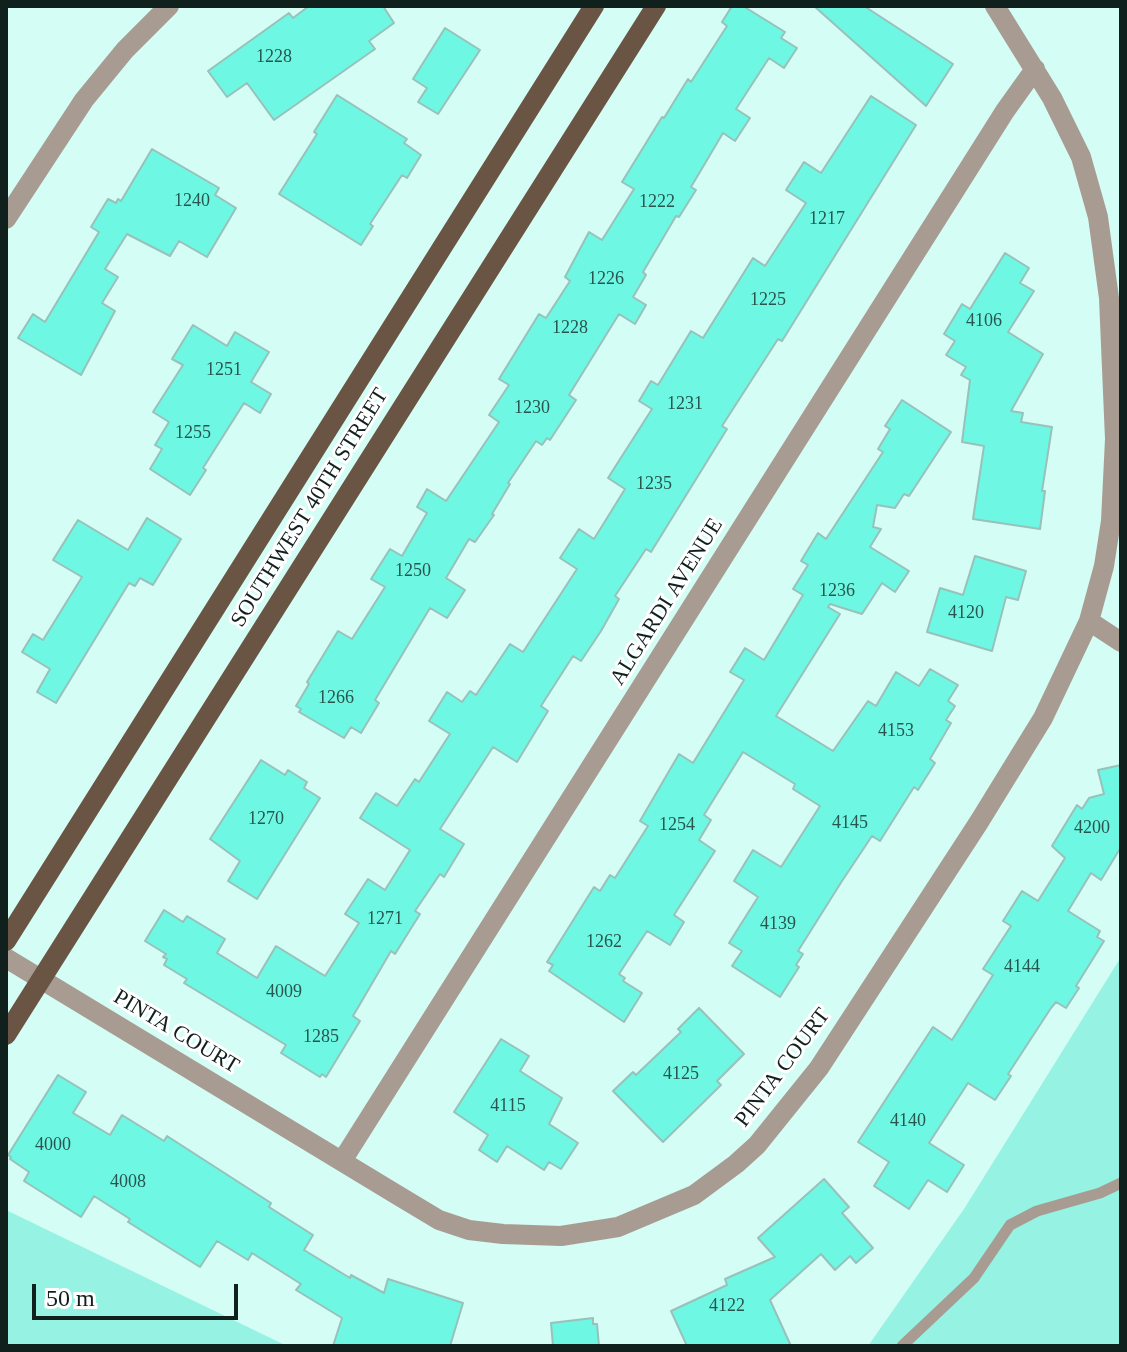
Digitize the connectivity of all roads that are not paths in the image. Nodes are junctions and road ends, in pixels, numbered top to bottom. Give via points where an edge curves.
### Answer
1 (169, 6) edge
2 (594, 6) edge
3 (656, 6) edge
4 (995, 6) edge
5 (1035, 69) junction
6 (6, 219) edge
7 (1089, 621) junction
8 (1121, 642) edge
9 (6, 941) edge
10 (6, 958) edge
11 (42, 980) junction
12 (6, 1035) edge
13 (342, 1161) junction
14 (1121, 1183) edge
15 (902, 1346) edge

1 - 6 street via 84,100
2 - 9 main road, SOUTHWEST 40TH STREET
3 - 11 main road, SOUTHWEST 40TH STREET
4 - 5 street, PINTA COURT
5 - 7 street, PINTA COURT via 1081,157 1098,217 1109,298 1113,500 1104,566
5 - 13 street, ALGARDI AVENUE
7 - 8 street
7 - 13 street, PINTA COURT via 1029,741 819,1068 757,1145 716,1180 670,1208 618,1227 533,1236 469,1230 439,1220
10 - 11 street, PINTA COURT
11 - 12 main road, SOUTHWEST 40TH STREET
11 - 13 street, PINTA COURT
14 - 15 lane via 1010,1225 974,1278

